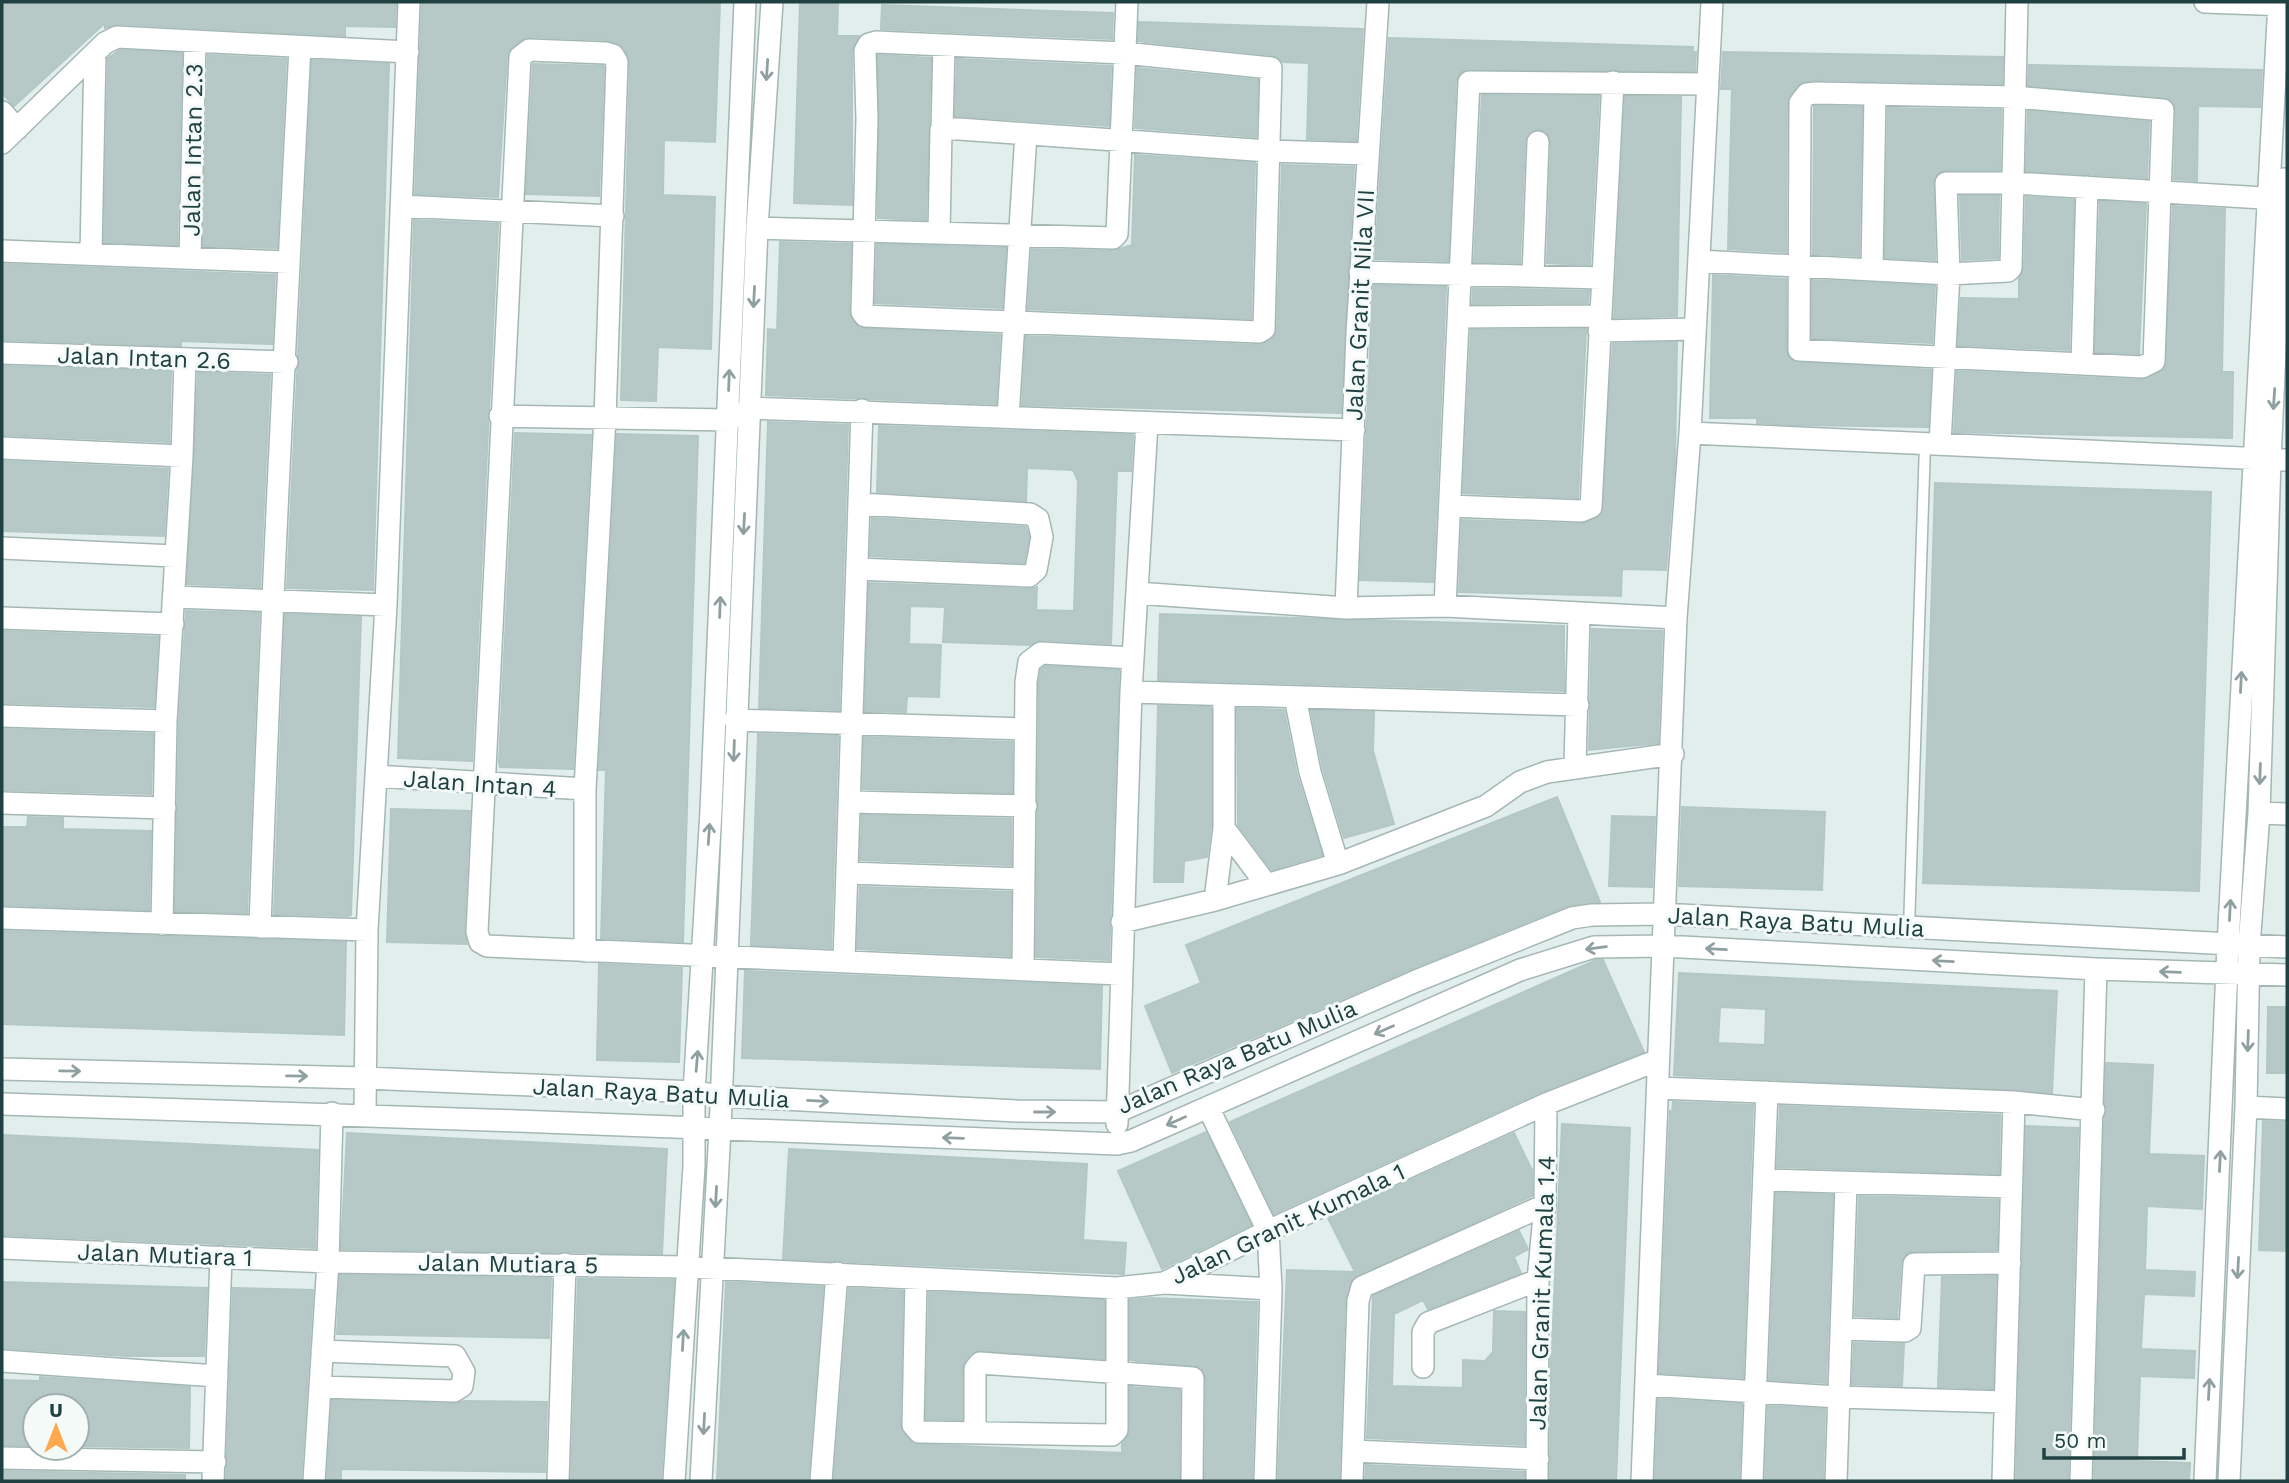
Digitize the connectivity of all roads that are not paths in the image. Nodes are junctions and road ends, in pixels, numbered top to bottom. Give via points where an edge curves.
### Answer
1 (409, 2) edge
2 (745, 2) edge
3 (772, 2) edge
4 (1127, 2) edge
5 (1378, 2) edge
6 (1712, 2) edge
7 (2017, 2) edge
8 (2205, 2) edge
9 (2282, 4) edge
10 (195, 41) junction
11 (944, 45) junction
12 (300, 47) junction
13 (408, 52) junction
14 (95, 53) junction
15 (1124, 53) junction
16 (1613, 82) junction
17 (1706, 84) junction
18 (1874, 94) junction
19 (2015, 97) junction
20 (2287, 111) edge
21 (2, 112) edge
22 (942, 129) junction
23 (1026, 134) junction
24 (10, 136) edge
25 (1122, 142) junction
26 (1538, 142) dead end
27 (1268, 151) junction
28 (1367, 154) junction
29 (2013, 183) junction
30 (2087, 187) junction
31 (2160, 191) junction
32 (2275, 198) junction
33 (401, 206) junction
34 (512, 211) junction
35 (613, 216) junction
36 (757, 228) junction
37 (864, 230) junction
38 (939, 233) junction
39 (1018, 234) junction
40 (2, 251) edge
41 (91, 254) junction
42 (191, 258) junction
43 (1699, 261) junction
44 (289, 262) junction
45 (1798, 266) junction
46 (1872, 269) junction
47 (1360, 272) junction
48 (1461, 274) junction
49 (1948, 274) junction
50 (1533, 276) junction
51 (1602, 278) junction
52 (1458, 317) junction
53 (1016, 320) junction
54 (1600, 323) junction
55 (1695, 329) junction
56 (2, 354) edge
57 (2282, 354) edge
58 (1945, 358) junction
59 (185, 359) junction
60 (286, 362) junction
61 (2082, 364) junction
62 (751, 408) junction
63 (862, 410) junction
64 (500, 416) junction
65 (1008, 416) junction
66 (605, 418) junction
67 (728, 420) junction
68 (1147, 423) junction
69 (1354, 430) junction
70 (1690, 433) junction
71 (1933, 444) junction
72 (2, 448) edge
73 (183, 456) junction
74 (2270, 459) edge
75 (860, 504) junction
76 (1450, 506) junction
77 (2, 548) edge
78 (174, 556) junction
79 (857, 569) junction
80 (1137, 593) junction
81 (174, 597) junction
82 (271, 598) junction
83 (386, 604) junction
84 (1445, 606) junction
85 (1346, 608) junction
86 (1579, 614) junction
87 (2, 618) edge
88 (1676, 618) junction
89 (173, 624) junction
90 (1133, 658) junction
91 (1131, 692) junction
92 (1224, 695) junction
93 (1295, 697) junction
94 (1578, 705) junction
95 (2, 716) edge
96 (735, 720) junction
97 (166, 721) junction
98 (854, 724) junction
99 (1025, 729) junction
100 (1672, 754) junction
101 (1575, 766) junction
102 (376, 776) junction
103 (484, 783) junction
104 (585, 789) junction
105 (850, 802) junction
106 (2, 803) edge
107 (1026, 806) junction
108 (165, 808) junction
109 (2259, 813) junction
110 (2287, 814) edge
111 (1224, 828) junction
112 (1338, 864) junction
113 (846, 873) junction
114 (1024, 879) junction
115 (1266, 884) junction
116 (1215, 901) junction
117 (1662, 914) junction
118 (2, 918) edge
119 (1122, 922) junction
120 (162, 924) junction
121 (261, 927) junction
122 (1909, 928) junction
123 (367, 930) junction
124 (1664, 946) junction
125 (2238, 946) junction
126 (2287, 947) edge
127 (585, 951) junction
128 (702, 954) junction
129 (726, 956) junction
130 (844, 960) junction
131 (1023, 969) junction
132 (2096, 969) junction
133 (2239, 973) junction
134 (1120, 974) junction
135 (2287, 975) edge
136 (1658, 1060) junction
137 (2, 1069) edge
138 (365, 1078) junction
139 (1658, 1087) junction
140 (694, 1092) junction
141 (1767, 1092) junction
142 (721, 1096) junction
143 (2014, 1102) junction
144 (2, 1104) edge
145 (1546, 1104) junction
146 (1208, 1107) junction
147 (2246, 1107) junction
148 (2287, 1109) edge
149 (2094, 1110) junction
150 (1117, 1112) junction
151 (332, 1113) junction
152 (365, 1113) junction
153 (694, 1129) junction
154 (720, 1129) junction
155 (1117, 1144) junction
156 (1765, 1180) junction
157 (1846, 1185) junction
158 (2011, 1187) junction
159 (1545, 1205) junction
160 (1268, 1231) junction
161 (2, 1248) edge
162 (222, 1257) junction
163 (328, 1262) junction
164 (2010, 1263) junction
165 (565, 1264) junction
166 (688, 1266) junction
167 (712, 1268) junction
168 (837, 1273) junction
169 (916, 1280) junction
170 (1538, 1280) junction
171 (1164, 1283) junction
172 (1117, 1288) junction
173 (1271, 1289) junction
174 (1841, 1329) junction
175 (322, 1351) junction
176 (2, 1361) edge
177 (1423, 1367) dead end
178 (1116, 1372) junction
179 (216, 1376) junction
180 (1646, 1385) junction
181 (320, 1387) junction
182 (1756, 1392) junction
183 (1838, 1397) junction
184 (2005, 1402) junction
185 (975, 1433) junction
186 (1353, 1451) junction
187 (2, 1458) edge
188 (1538, 1459) junction
189 (214, 1472) edge
190 (314, 1481) edge
191 (558, 1481) edge
192 (674, 1481) edge
193 (701, 1481) edge
194 (821, 1481) edge
195 (1192, 1481) edge
196 (1265, 1481) edge
197 (1352, 1481) edge
198 (1537, 1481) edge
199 (1642, 1481) edge
200 (1752, 1481) edge
201 (1836, 1481) edge
202 (2003, 1481) edge
203 (2081, 1481) edge
204 (2205, 1481) edge
205 (2229, 1481) edge

1 - 13 street
67 -> 2 street
3 -> 36 street
4 - 15 street
5 - 28 street, Jalan Granit Nila VII
6 - 17 street
7 - 19 street
8 - 9 street
9 - 32 street
10 - 12 street
10 - 14 street via 117,37
10 - 42 street, Jalan Intan 2.3
11 - 15 street
11 - 22 street
11 - 37 street via 876,42 866,48
12 - 13 street
12 - 44 street
13 - 33 street
14 - 24 street
14 - 41 street
15 - 25 street
15 - 27 street via 1271,68
16 - 17 street
16 - 48 street via 1469,82
16 - 51 street
17 - 43 street
18 - 19 street
18 - 45 street via 1816,93 1802,98
18 - 46 street
19 - 29 street
19 - 31 street via 2162,110
20 - 32 street
21 - 24 street
22 - 23 street
22 - 38 street
23 - 25 street
23 - 39 street
25 - 27 street
25 - 39 street via 1115,237
26 - 50 street
27 - 28 street
27 - 53 street via 1262,331
28 - 47 street, Jalan Granit Nila VII
29 - 30 street
29 - 49 street via 2011,268
29 - 49 street via 1946,183
30 - 31 street
30 - 61 street
31 - 32 street
31 - 61 street via 2154,361 2142,367
32 - 57 street
32 - 74 street
33 - 34 street
33 - 83 street
34 - 35 street
34 - 35 street via 523,52 606,53 617,62
34 - 64 street
35 - 66 street
36 - 37 street
36 -> 62 street
37 - 38 street
37 - 53 street via 862,312 867,317
38 - 39 street
39 - 53 street
40 - 41 street
41 - 42 street
42 - 44 street
43 - 45 street
43 - 55 street
44 - 60 street
45 - 46 street
45 - 58 street via 1800,351
46 - 49 street
47 - 48 street
47 - 69 street, Jalan Granit Nila VII
48 - 50 street
48 - 52 street
49 - 58 street
50 - 51 street
51 - 54 street
52 - 54 street
52 - 76 street
53 - 65 street
54 - 55 street
54 - 76 street via 1591,507 1581,511
55 - 70 street
56 - 59 street, Jalan Intan 2.6
57 -> 74 street
58 - 61 street
58 - 71 street
59 - 60 street, Jalan Intan 2.6
59 - 73 street
60 - 82 street
62 - 63 street
62 - 67 street
62 -> 96 street
63 - 65 street
63 - 75 street
64 - 66 street
64 - 103 street
65 - 68 street
66 - 67 street
66 - 104 street
128 -> 67 street
68 - 69 street
68 - 80 street
69 - 85 street, Jalan Granit Nila VII
70 - 71 street
70 - 88 street
71 - 74 street
71 - 122 lane
72 - 73 street
73 - 78 street
74 -> 109 street
125 -> 74 street
75 - 79 street
75 - 79 street via 1030,514 1038,519 1042,537 1036,570 1029,576
76 - 84 street
77 - 78 street
78 - 81 street
79 - 98 street
80 - 85 street
80 - 90 street
81 - 82 street
81 - 89 street
82 - 83 street
82 - 121 street
83 - 102 street
84 - 85 street
84 - 86 street
86 - 88 street
86 - 94 street
87 - 89 street
88 - 100 street
89 - 97 street
90 - 91 street
90 - 99 street via 1041,653 1033,657 1026,671
91 - 92 street
91 - 119 street
92 - 93 street
92 - 111 street
93 - 94 street
93 - 112 street via 1310,772
94 - 101 street
95 - 97 street
96 - 98 street
96 -> 129 street
97 - 108 street
98 - 99 street
98 - 105 street
99 - 107 street
100 - 101 street
100 - 117 street
101 - 112 street via 1520,782 1486,806
102 - 103 street, Jalan Intan 4
102 - 123 street
103 - 104 street, Jalan Intan 4
103 - 127 street via 480,942
104 - 127 street
105 - 107 street
105 - 113 street
106 - 108 street
107 - 114 street
108 - 120 street
109 - 110 street
109 - 125 street
111 - 115 street
111 - 116 street
112 - 115 street
113 - 114 street
113 - 130 street
114 - 131 street
115 - 116 street
116 - 119 street
117 - 122 street, Jalan Raya Batu Mulia
117 - 124 street
117 - 150 street, Jalan Raya Batu Mulia via 1572,918
118 - 120 street
119 - 134 street
120 - 121 street
121 - 123 street
122 - 125 street, Jalan Raya Batu Mulia
123 - 138 street
132 -> 124 street
124 - 136 street
124 -> 146 street via 1594,947 1520,970
125 - 126 street, Jalan Raya Batu Mulia
125 - 133 street
127 - 128 street
128 - 129 street
140 -> 128 street
129 - 130 street
129 - 142 street
130 - 131 street
131 - 134 street
133 -> 132 street
132 - 149 street
133 - 135 street
133 -> 147 street
204 -> 133 street
134 - 150 street
136 - 139 street
136 - 145 street, Jalan Granit Kumala 1
137 -> 138 street, Jalan Raya Batu Mulia
138 - 140 street, Jalan Raya Batu Mulia
138 - 152 street
139 - 141 street
139 - 180 street
140 - 142 street, Jalan Raya Batu Mulia
140 - 153 street
141 - 143 street
141 - 156 street
142 -> 150 street, Jalan Raya Batu Mulia
142 - 154 street
143 - 149 street
143 - 158 street
144 - 151 street
145 - 159 street, Jalan Granit Kumala 1.4
145 - 160 street, Jalan Granit Kumala 1
146 -> 155 street
146 - 160 street
147 - 148 street
147 -> 205 street
149 - 203 street
150 - 155 street
151 - 152 street
151 - 163 street
152 - 153 street
153 - 154 street
153 - 166 street
155 -> 154 street
154 -> 167 street
156 - 157 street
156 - 182 street
157 - 158 street
157 - 174 street
158 - 164 street
159 - 170 street, Jalan Granit Kumala 1.4
159 - 186 street via 1362,1287
160 - 171 street, Jalan Granit Kumala 1
160 - 173 street
161 - 162 street, Jalan Mutiara 1
162 - 163 street, Jalan Mutiara 1
162 - 179 street
163 - 165 street, Jalan Mutiara 5
163 - 175 street
164 - 174 street via 1914,1264 1910,1328
164 - 184 street
165 - 166 street, Jalan Mutiara 5
165 - 191 street
166 - 167 street, Jalan Granit Kumala 1
192 -> 166 street
167 - 168 street, Jalan Granit Kumala 1
167 -> 193 street
168 - 169 street, Jalan Granit Kumala 1
168 - 194 street
169 - 172 street, Jalan Granit Kumala 1
169 - 185 street via 914,1430
170 - 177 street via 1428,1323 1423,1332
170 - 188 street, Jalan Granit Kumala 1.4
171 - 172 street, Jalan Granit Kumala 1
171 - 173 street
172 - 178 street
173 - 196 street
174 - 183 street
175 - 181 street
175 - 181 street via 455,1356 464,1372 462,1386 454,1391
176 - 179 street
178 - 185 street via 1117,1430 1112,1435
178 - 185 street via 980,1363 975,1369
178 - 195 street via 1193,1378
179 - 189 street
180 - 182 street
180 - 199 street
181 - 190 street
182 - 183 street
182 - 200 street
183 - 184 street
183 - 201 street
184 - 202 street
186 - 188 street
186 - 197 street
187 - 189 street
188 - 198 street, Jalan Granit Kumala 1.4

